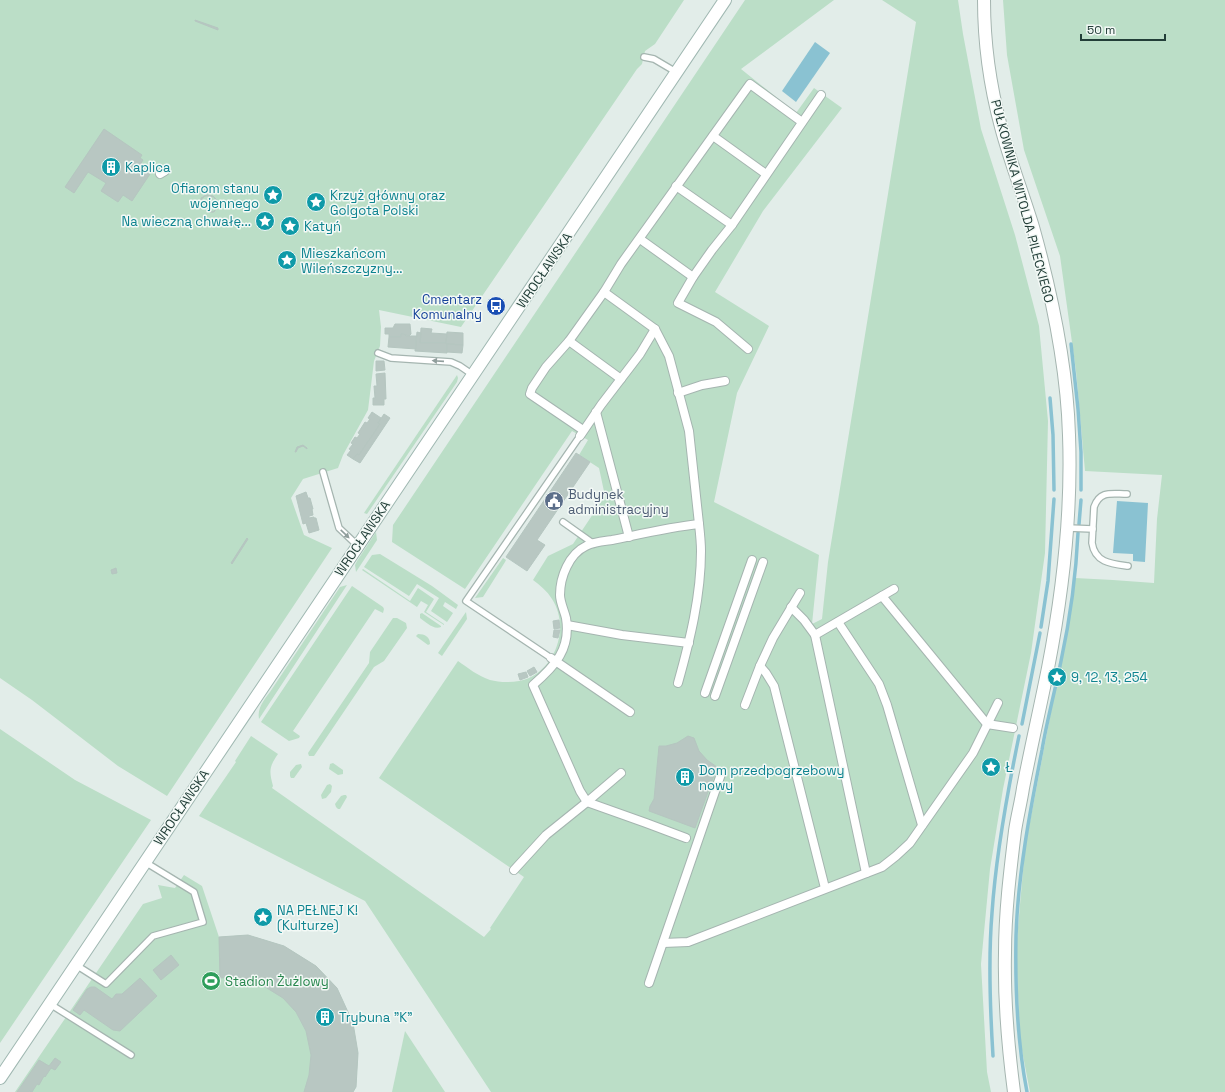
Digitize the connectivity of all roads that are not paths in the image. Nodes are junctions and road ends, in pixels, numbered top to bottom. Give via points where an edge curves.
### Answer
1 (725, 0) edge
2 (984, 0) edge
3 (644, 57) dead end
4 (677, 72) junction
5 (821, 95) dead end
6 (802, 122) junction
7 (713, 136) junction
8 (766, 174) junction
9 (676, 186) junction
10 (732, 225) junction
11 (640, 239) junction
12 (693, 277) junction
13 (604, 292) junction
14 (656, 329) junction
15 (569, 341) junction
16 (748, 349) dead end
17 (378, 353) dead end
18 (473, 375) junction
19 (621, 379) junction
20 (726, 381) dead end
21 (678, 393) junction
22 (596, 412) junction
23 (581, 433) junction
24 (323, 472) dead end
25 (1127, 494) dead end
26 (563, 522) dead end
27 (699, 524) junction
28 (1068, 528) junction
29 (1093, 529) junction
30 (629, 537) junction
31 (594, 544) junction
32 (358, 545) junction
33 (752, 560) dead end
34 (764, 562) dead end
35 (1128, 566) dead end
36 (894, 588) dead end
37 (800, 593) dead end
38 (882, 596) junction
39 (791, 607) junction
40 (838, 622) junction
41 (567, 626) junction
42 (815, 635) junction
43 (689, 643) junction
44 (556, 656) junction
45 (760, 666) junction
46 (678, 683) dead end
47 (705, 693) dead end
48 (715, 696) dead end
49 (998, 702) dead end
50 (744, 705) dead end
51 (630, 712) dead end
52 (987, 724) junction
53 (1013, 728) dead end
54 (621, 773) dead end
55 (721, 774) dead end
56 (587, 802) junction
57 (922, 825) junction
58 (686, 838) dead end
59 (145, 862) junction
60 (514, 870) dead end
61 (866, 873) junction
62 (825, 888) junction
63 (663, 943) junction
64 (76, 965) junction
65 (649, 983) dead end
66 (50, 1004) junction
67 (131, 1055) dead end
68 (0, 1078) edge
69 (1014, 1092) edge

1 - 4 main road, WROCŁAWSKA
2 - 28 main road, PUŁKOWNIKA WITOLDA PILECKIEGO via 989,67 996,107 1051,297 1060,343 1069,432
3 - 4 lane via 654,59
4 - 18 main road, WROCŁAWSKA
5 - 6 street
6 - 7 street via 750,84
6 - 8 street
7 - 8 street
7 - 9 street
8 - 10 street
9 - 10 street
9 - 11 street
10 - 12 street
11 - 12 street
11 - 13 street
12 - 16 street via 678,303 716,322
13 - 14 street
13 - 15 street
14 - 19 street
14 - 21 street via 668,356
15 - 19 street
15 - 23 street via 546,367 530,394
18 -> 17 lane via 451,362 392,358
18 - 32 main road, WROCŁAWSKA
19 - 22 street
20 - 21 street
21 - 27 street via 689,431
22 - 23 street
22 - 30 street
23 - 44 lane via 466,601
24 -> 32 lane via 339,528
25 - 29 lane via 1107,494 1099,497 1094,507
26 - 31 lane
27 - 30 street
27 - 43 street via 699,584
28 - 29 lane
28 - 69 main road, PUŁKOWNIKA WITOLDA PILECKIEGO via 1062,590 1016,829 1008,897 1005,953 1009,1051
29 - 35 lane via 1092,543 1095,554 1108,563
30 - 31 street
31 - 41 street via 586,546 572,557 562,576 560,596
32 - 59 main road, WROCŁAWSKA
33 - 47 street
34 - 48 street
36 - 38 street
37 - 39 street
38 - 40 street
38 - 52 street
39 - 42 street
39 - 45 street
40 - 42 street
40 - 57 street via 879,684
41 - 43 street
41 - 44 street via 568,634
42 - 61 street
43 - 46 street
44 - 51 street
44 - 56 street via 546,674 533,685
45 - 50 street
45 - 62 street via 774,686
49 - 52 street
52 - 53 street
52 - 57 street via 973,753
54 - 56 street
55 - 63 street
56 - 58 street
56 - 60 street via 546,835
57 - 61 street via 910,843 896,856 882,867
59 - 64 main road, WROCŁAWSKA
59 - 64 lane via 194,892 203,922 153,936 106,984
61 - 62 street
62 - 63 street via 688,942
63 - 65 street
64 - 66 main road, WROCŁAWSKA
66 - 67 lane
66 - 68 main road, WROCŁAWSKA

